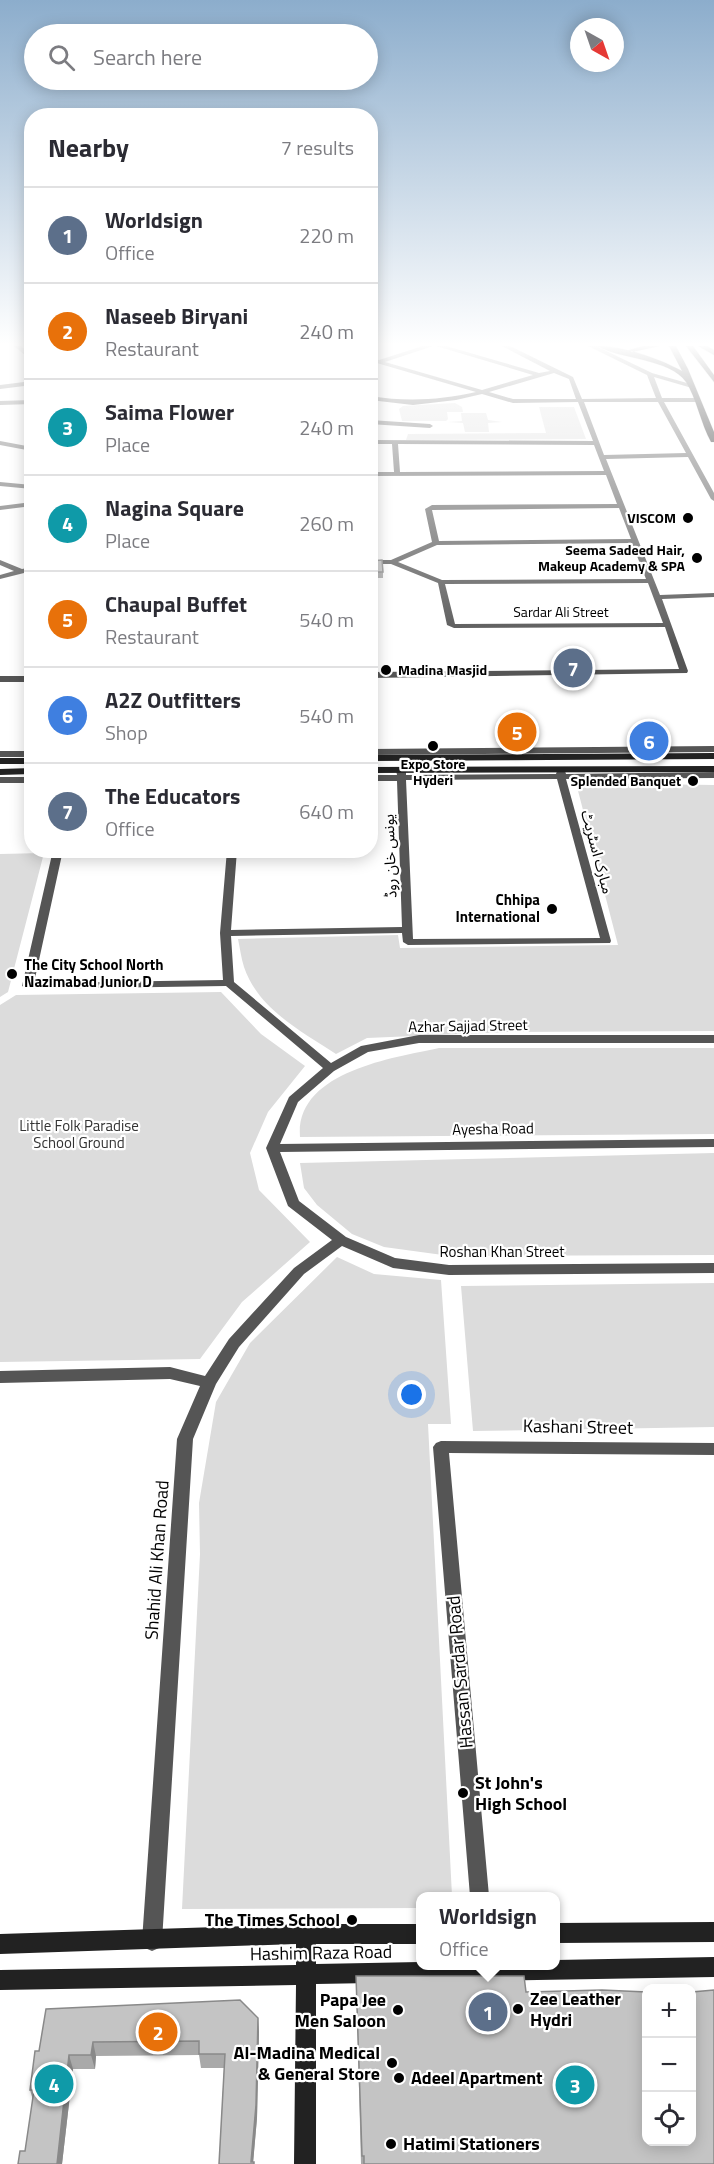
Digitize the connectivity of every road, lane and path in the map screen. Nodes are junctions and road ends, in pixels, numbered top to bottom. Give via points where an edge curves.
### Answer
1 (395, 447) edge
2 (599, 447) edge
3 (686, 447) edge
4 (690, 455) junction
5 (603, 457) junction
6 (609, 473) junction
7 (378, 474) edge
8 (397, 475) junction
9 (0, 484) edge
10 (24, 486) edge
11 (714, 499) edge
12 (24, 505) edge
13 (621, 506) junction
14 (0, 508) edge
15 (635, 541) junction
16 (436, 543) junction
17 (0, 562) edge
18 (378, 562) edge
19 (392, 562) junction
20 (24, 570) edge
21 (20, 571) junction
22 (0, 577) edge
23 (651, 581) junction
24 (441, 582) junction
25 (714, 595) edge
26 (657, 597) junction
27 (668, 625) junction
28 (378, 675) edge
29 (0, 679) edge
30 (24, 679) edge
31 (714, 748) edge
32 (378, 752) edge
33 (0, 754) edge
34 (24, 754) edge
35 (714, 756) edge
36 (559, 757) junction
37 (378, 758) edge
38 (24, 760) edge
39 (0, 761) edge
40 (714, 769) edge
41 (24, 771) edge
42 (378, 771) edge
43 (0, 772) edge
44 (402, 774) junction
45 (561, 774) junction
46 (714, 775) edge
47 (378, 777) edge
48 (0, 780) edge
49 (24, 780) edge
50 (56, 858) edge
51 (231, 858) edge
52 (225, 933) junction
53 (408, 936) junction
54 (229, 983) junction
55 (714, 1039) edge
56 (330, 1068) junction
57 (714, 1143) edge
58 (272, 1148) junction
59 (341, 1240) junction
60 (714, 1268) edge
61 (0, 1377) edge
62 (209, 1382) junction
63 (441, 1447) joint
64 (714, 1449) edge
65 (480, 1892) edge
66 (714, 1932) edge
67 (560, 1933) edge
68 (306, 1934) junction
69 (416, 1934) edge
70 (152, 1941) junction
71 (0, 1944) edge
72 (714, 1967) edge
73 (539, 1970) edge
74 (560, 1970) edge
75 (306, 1974) junction
76 (0, 1980) edge
77 (305, 2164) edge

1 - 8 street
2 - 5 street
3 - 4 street
4 - 5 street
4 - 11 street
5 - 6 street
6 - 8 street
6 - 13 street
7 - 8 street
9 - 10 street
12 - 14 street
13 - 15 street
13 - 16 street via 432,507 428,509
15 - 16 street
15 - 23 street
16 - 19 street
17 - 21 street
18 - 19 street
19 - 24 street
20 - 21 street
21 - 22 street
23 - 24 street
23 - 26 street
24 - 27 street, Sardar Ali Street via 454,626
25 - 26 street
26 - 27 street
27 - 28 street via 684,671
29 - 30 street
31 - 32 street
33 - 34 street
35 - 36 street
36 - 37 street
36 - 45 street
38 - 39 street
40 - 45 street
41 - 43 street
42 - 44 street
44 - 45 street
44 - 47 street
44 - 53 street, یونس خان روڈ
45 - 46 street
45 - 53 street, مبارک اسٹریٹ via 606,941
48 - 49 street
50 - 54 street via 28,986
51 - 52 street
52 - 53 street
52 - 54 street
54 - 56 street
55 - 56 street, Azhar Sajjad Street via 418,1039 365,1048
56 - 58 street, Azhar Sajjad Street via 293,1100
57 - 58 street, Ayesha Road
58 - 59 street, Roshan Khan Street via 293,1203
59 - 60 street, Roshan Khan Street via 393,1263 448,1270
59 - 62 street, Shahid Ali Khan Road via 298,1271 234,1343
61 - 62 street via 170,1373
62 - 70 street, Shahid Ali Khan Road via 185,1439
63 - 64 street, Kashani Street
63 - 65 street, Hassan Sardar Road
66 - 67 street
68 - 69 street, Hashim Raza Road
68 - 70 street, Hashim Raza Road
68 - 75 street
70 - 71 street, Hashim Raza Road
72 - 74 street, Hashim Raza Road
73 - 75 street, Hashim Raza Road
75 - 76 street, Hashim Raza Road
75 - 77 street

